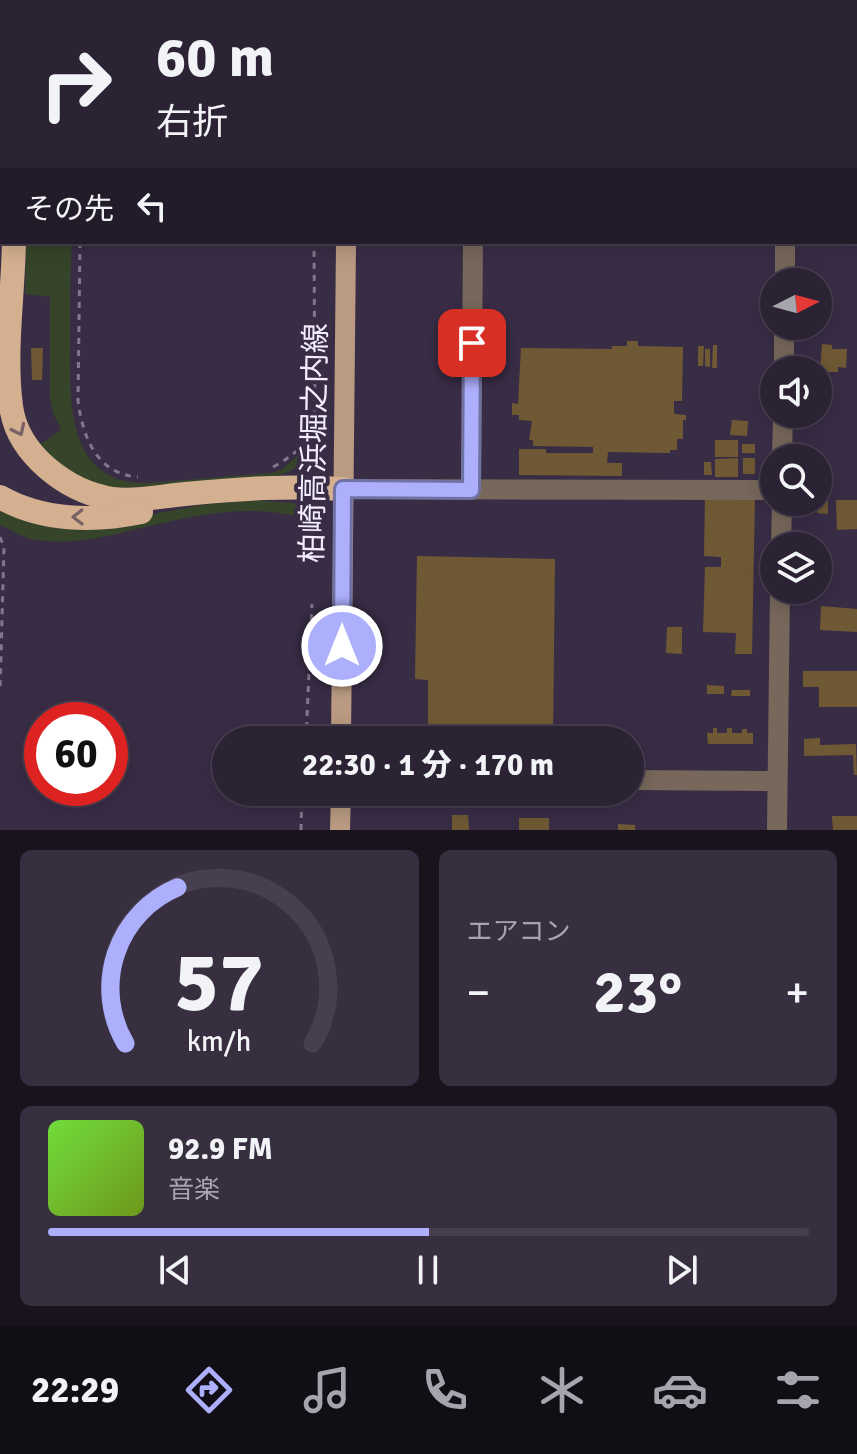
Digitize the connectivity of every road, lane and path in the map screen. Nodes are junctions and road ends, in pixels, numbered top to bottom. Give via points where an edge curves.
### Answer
1 (80, 244) edge
2 (314, 244) edge
3 (346, 244) edge
4 (473, 244) edge
5 (785, 244) edge
6 (9, 262) edge
7 (785, 268) edge
8 (5, 329) edge
9 (262, 470) dead end
10 (149, 478) dead end
11 (343, 489) junction
12 (237, 490) junction
13 (471, 490) junction
14 (760, 490) edge
15 (0, 497) edge
16 (0, 537) edge
17 (312, 604) dead end
18 (780, 604) edge
19 (0, 692) edge
20 (307, 726) edge
21 (341, 726) edge
22 (644, 780) edge
23 (777, 781) junction
24 (302, 806) edge
25 (341, 806) edge
26 (301, 830) edge
27 (340, 830) edge
28 (777, 830) edge

1 - 10 path via 78,401 84,433 101,462 113,471
2 - 9 path via 313,433 288,458
3 - 11 main road, 柏崎高浜堀之内線
4 - 13 street
5 - 7 street
6 - 8 highway
8 -> 12 highway via 16,425 40,461 59,477 91,494 129,500
11 - 12 highway
11 - 13 street
11 - 21 main road, 柏崎高浜堀之内線
12 -> 15 highway via 131,514 76,518 29,511
13 - 14 street
16 - 19 path
17 - 20 path
18 - 23 street
22 - 23 street
23 - 28 street
24 - 26 path
25 - 27 main road

